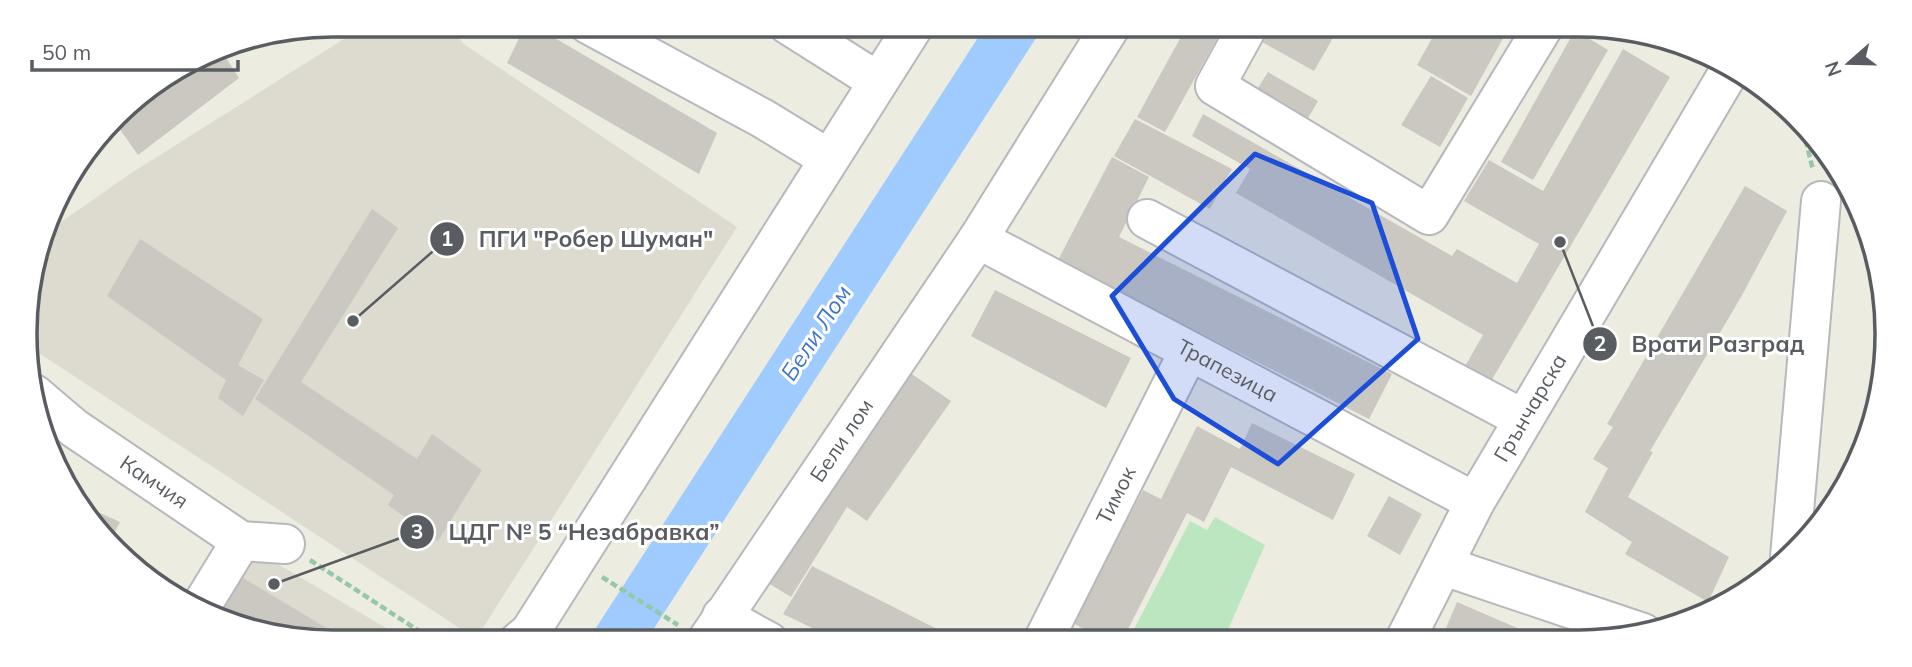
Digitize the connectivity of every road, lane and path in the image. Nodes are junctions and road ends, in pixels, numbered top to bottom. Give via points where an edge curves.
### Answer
1 (612, 37) edge
2 (808, 37) edge
3 (906, 37) edge
4 (1103, 37) edge
5 (1242, 37) edge
6 (1537, 37) edge
7 (1726, 76) edge
8 (877, 81) junction
9 (1806, 144) edge
10 (829, 159) junction
11 (1821, 201) joint
12 (1147, 219) dead end
13 (978, 239) junction
14 (1189, 351) junction
15 (49, 417) edge
16 (1523, 419) junction
17 (64, 441) edge
18 (1475, 502) junction
19 (1792, 539) edge
20 (241, 541) junction
21 (285, 544) joint
22 (575, 561) junction
23 (1444, 566) junction
24 (204, 601) edge
25 (1625, 627) edge
26 (704, 628) edge
27 (418, 630) edge
28 (531, 630) edge
29 (1049, 630) edge
30 (1410, 630) edge

1 - 10 street
2 - 8 street
3 - 8 street
4 - 13 street, Бели лом
5 - 6 street via 1214,86 1429,215
7 - 16 street, Грънчарска
8 - 10 street
9 - 11 path
10 - 22 street
11 - 19 street
12 - 16 street
13 - 14 street, Трапезица
13 - 26 street, Бели лом
14 - 18 street, Трапезица
14 - 29 street, Тимок
15 - 17 street, Камчия
16 - 18 street, Грънчарска
17 - 20 street, Камчия
18 - 23 street, Грънчарска
20 - 21 street
20 - 24 street
21 - 27 path
22 - 26 path
22 - 28 street
23 - 25 street
23 - 30 street, Грънчарска

